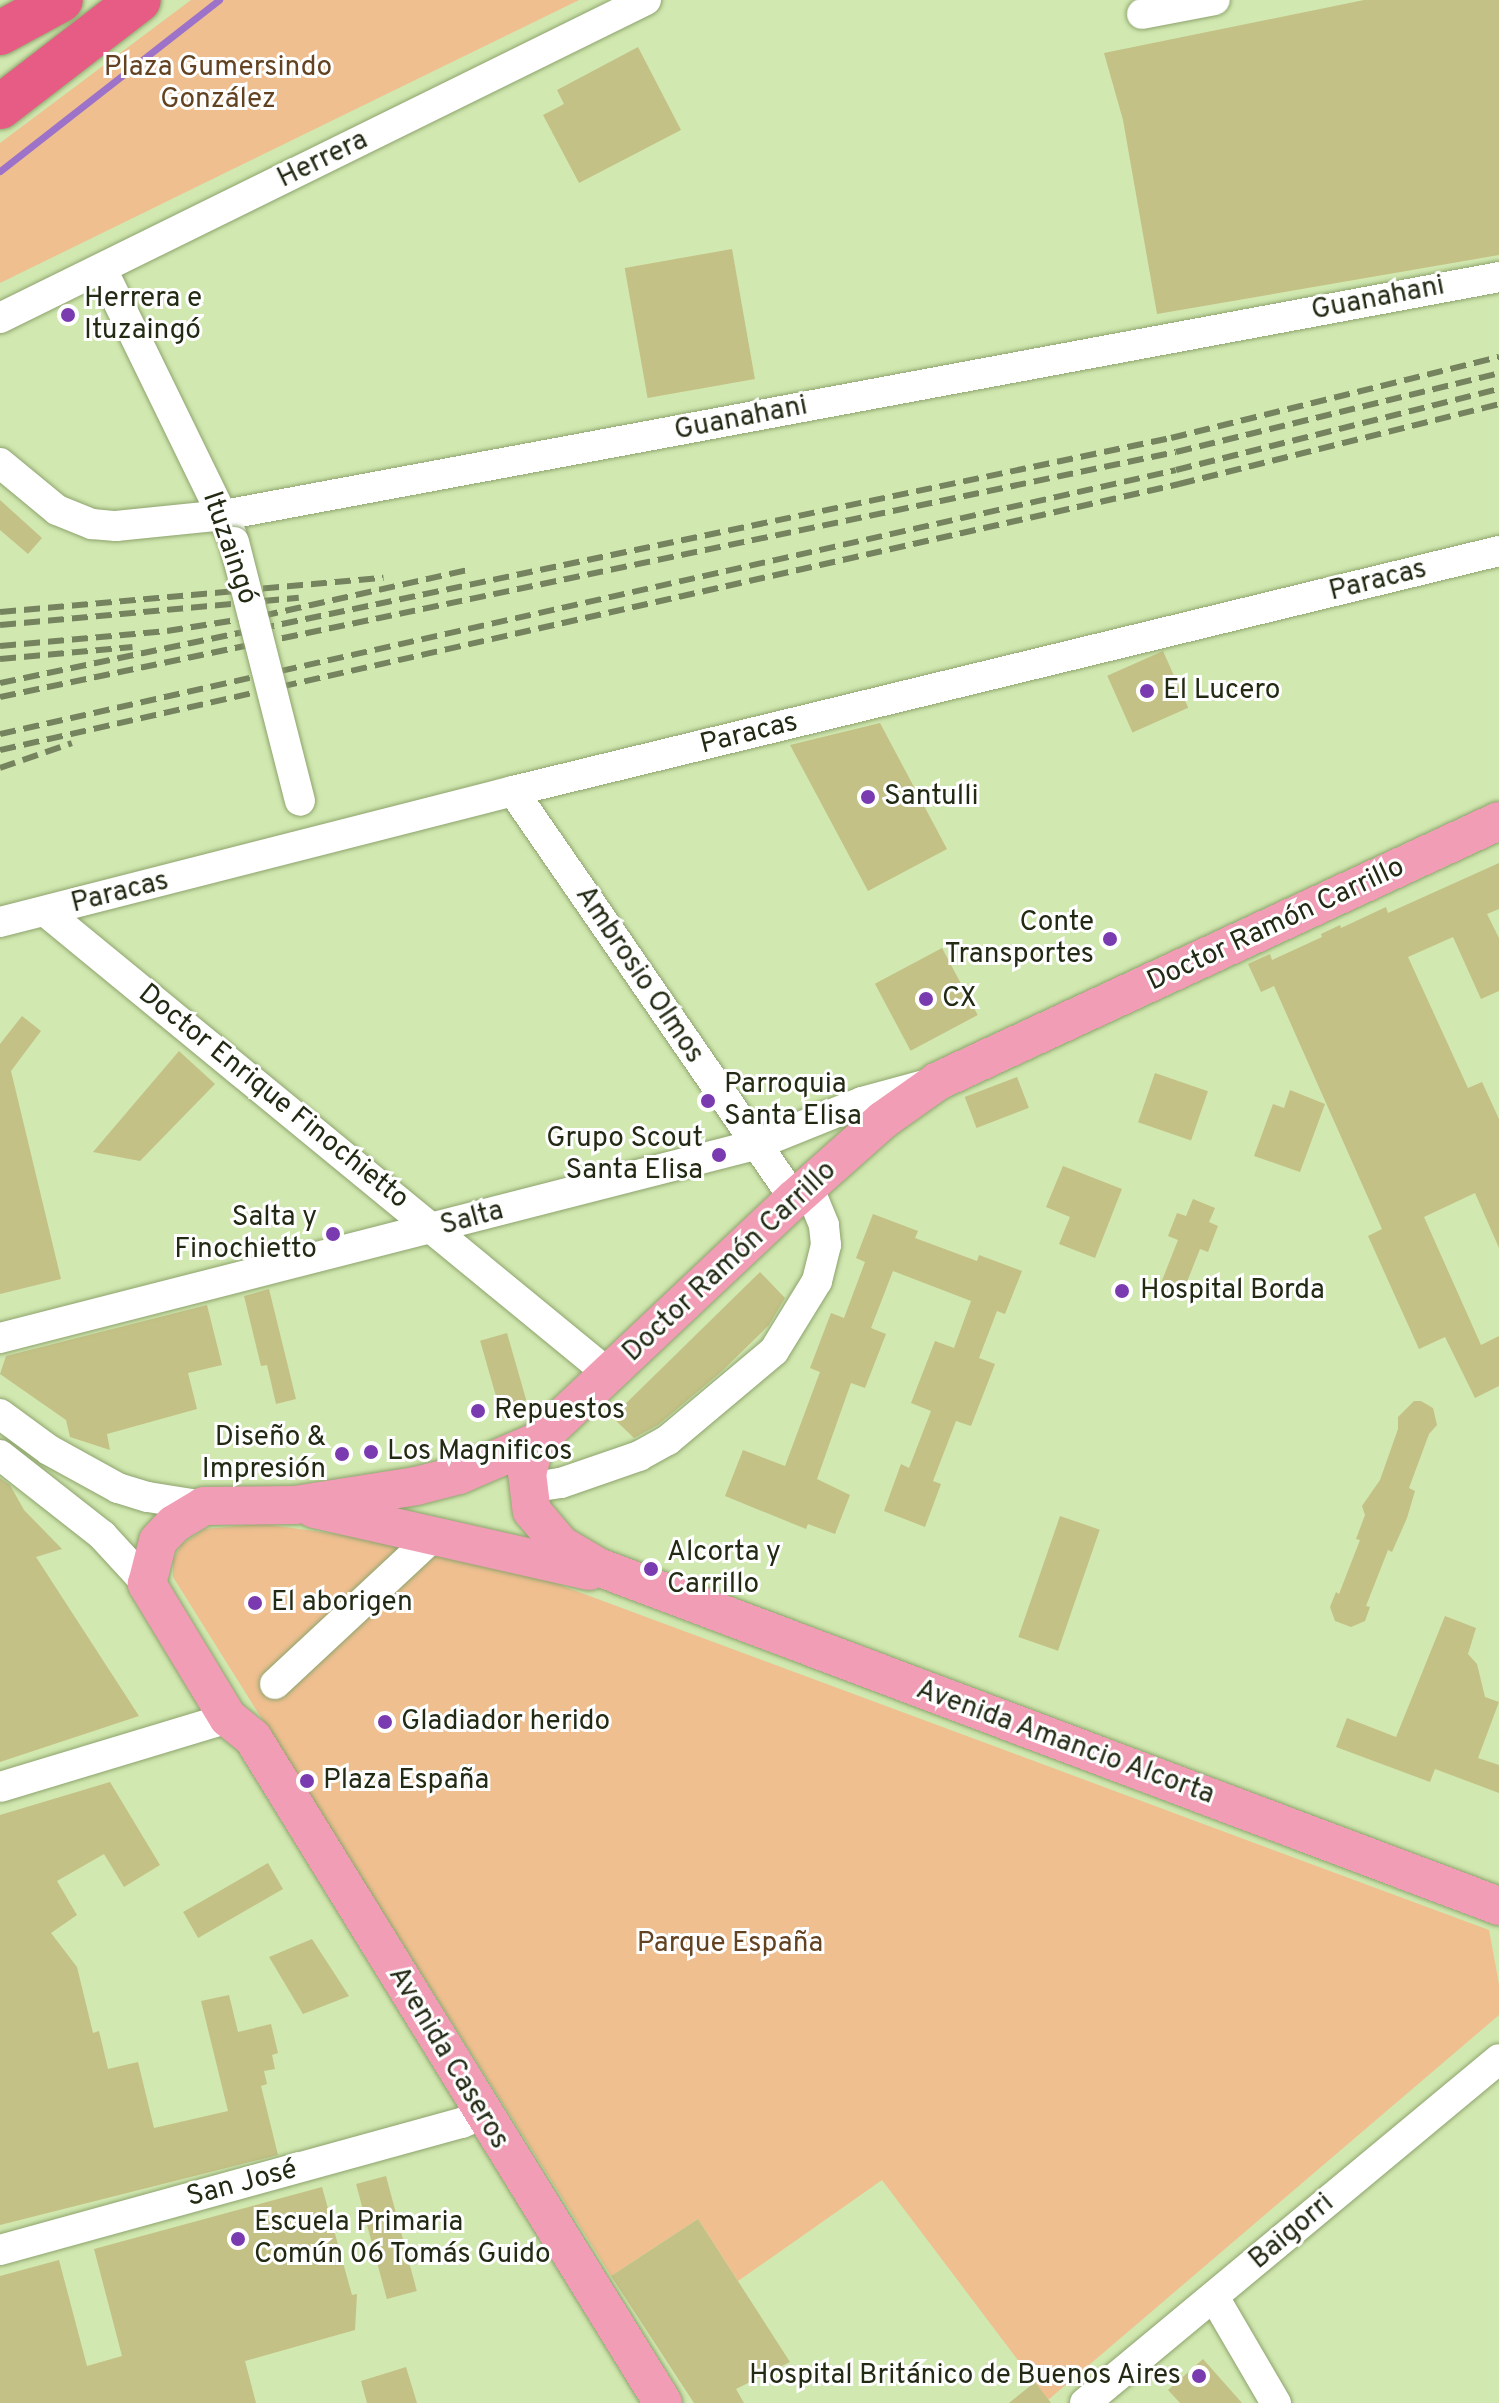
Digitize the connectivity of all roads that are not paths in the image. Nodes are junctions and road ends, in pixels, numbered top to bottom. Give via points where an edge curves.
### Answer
1 (61, 0) edge
2 (139, 0) edge
3 (646, 0) edge
4 (1215, 0) edge
5 (1142, 14) dead end
6 (0, 33) edge
7 (0, 107) edge
8 (102, 269) junction
9 (1499, 277) edge
10 (0, 318) edge
11 (0, 463) edge
12 (229, 529) junction
13 (1499, 551) edge
14 (513, 791) junction
15 (1499, 821) edge
16 (312, 843) junction
17 (46, 912) junction
18 (0, 922) edge
19 (938, 1081) junction
20 (755, 1145) junction
21 (801, 1193) junction
22 (436, 1229) junction
23 (0, 1338) edge
24 (610, 1375) junction
25 (0, 1414) edge
26 (536, 1442) junction
27 (0, 1455) edge
28 (528, 1488) junction
29 (295, 1505) junction
30 (204, 1506) junction
31 (436, 1534) junction
32 (631, 1581) junction
33 (147, 1584) junction
34 (275, 1684) dead end
35 (228, 1718) junction
36 (0, 1787) edge
37 (1499, 1906) edge
38 (1499, 2059) edge
39 (472, 2119) junction
40 (0, 2250) edge
41 (1214, 2297) junction
42 (633, 2403) edge
43 (663, 2403) edge
44 (1085, 2403) edge
45 (1276, 2403) edge

1 - 6 highway
2 - 7 highway
3 - 8 street, Herrera
4 - 5 street
8 - 10 street, Herrera
8 - 12 street, Ituzaingó
9 - 12 street, Guanahani
11 - 12 street, Guanahani via 57,510 92,524
12 - 16 street, Ituzaingó, bridge
13 - 14 street, Paracas
14 - 16 street, Paracas
14 - 20 street, Ambrosio Olmos
15 - 19 main road, Doctor Ramón Carrillo
16 - 17 street, Paracas
17 - 18 street, Paracas
17 - 22 street, Doctor Enrique Finochietto
19 - 20 street, Salta via 862,1102
19 - 21 main road, Doctor Ramón Carrillo via 883,1120
20 - 21 street, Ambrosio Olmos
20 - 22 street, Salta
21 - 24 main road, Doctor Ramón Carrillo
21 - 28 street, Ambrosio Olmos via 824,1225 826,1245 817,1281 774,1351 668,1440 639,1456 561,1483
22 - 23 street, Salta
22 - 24 street, Doctor Enrique Finochietto
24 - 26 main road, Doctor Ramón Carrillo
25 - 30 street via 49,1450 118,1488
26 - 28 main road
26 - 29 main road, Doctor Ramón Carrillo via 438,1481
27 - 33 street, Avenida Caseros via 102,1535
28 - 32 main road, Avenida Amancio Alcorta via 532,1511 561,1545
29 - 30 main road, Doctor Ramón Carrillo
29 - 31 main road, Avenida Amancio Alcorta via 351,1521
30 - 33 main road via 165,1532 151,1558
31 - 32 main road, Avenida Amancio Alcorta
31 - 34 street
32 - 37 main road, Avenida Amancio Alcorta
33 - 35 main road, Avenida Caseros
35 - 36 street
35 - 39 main road, Avenida Caseros via 253,1738
38 - 41 street, Baigorri
39 - 40 street, San José
39 - 42 main road, Avenida Caseros
39 - 43 main road, Avenida Caseros
41 - 44 street, Baigorri
41 - 45 street

